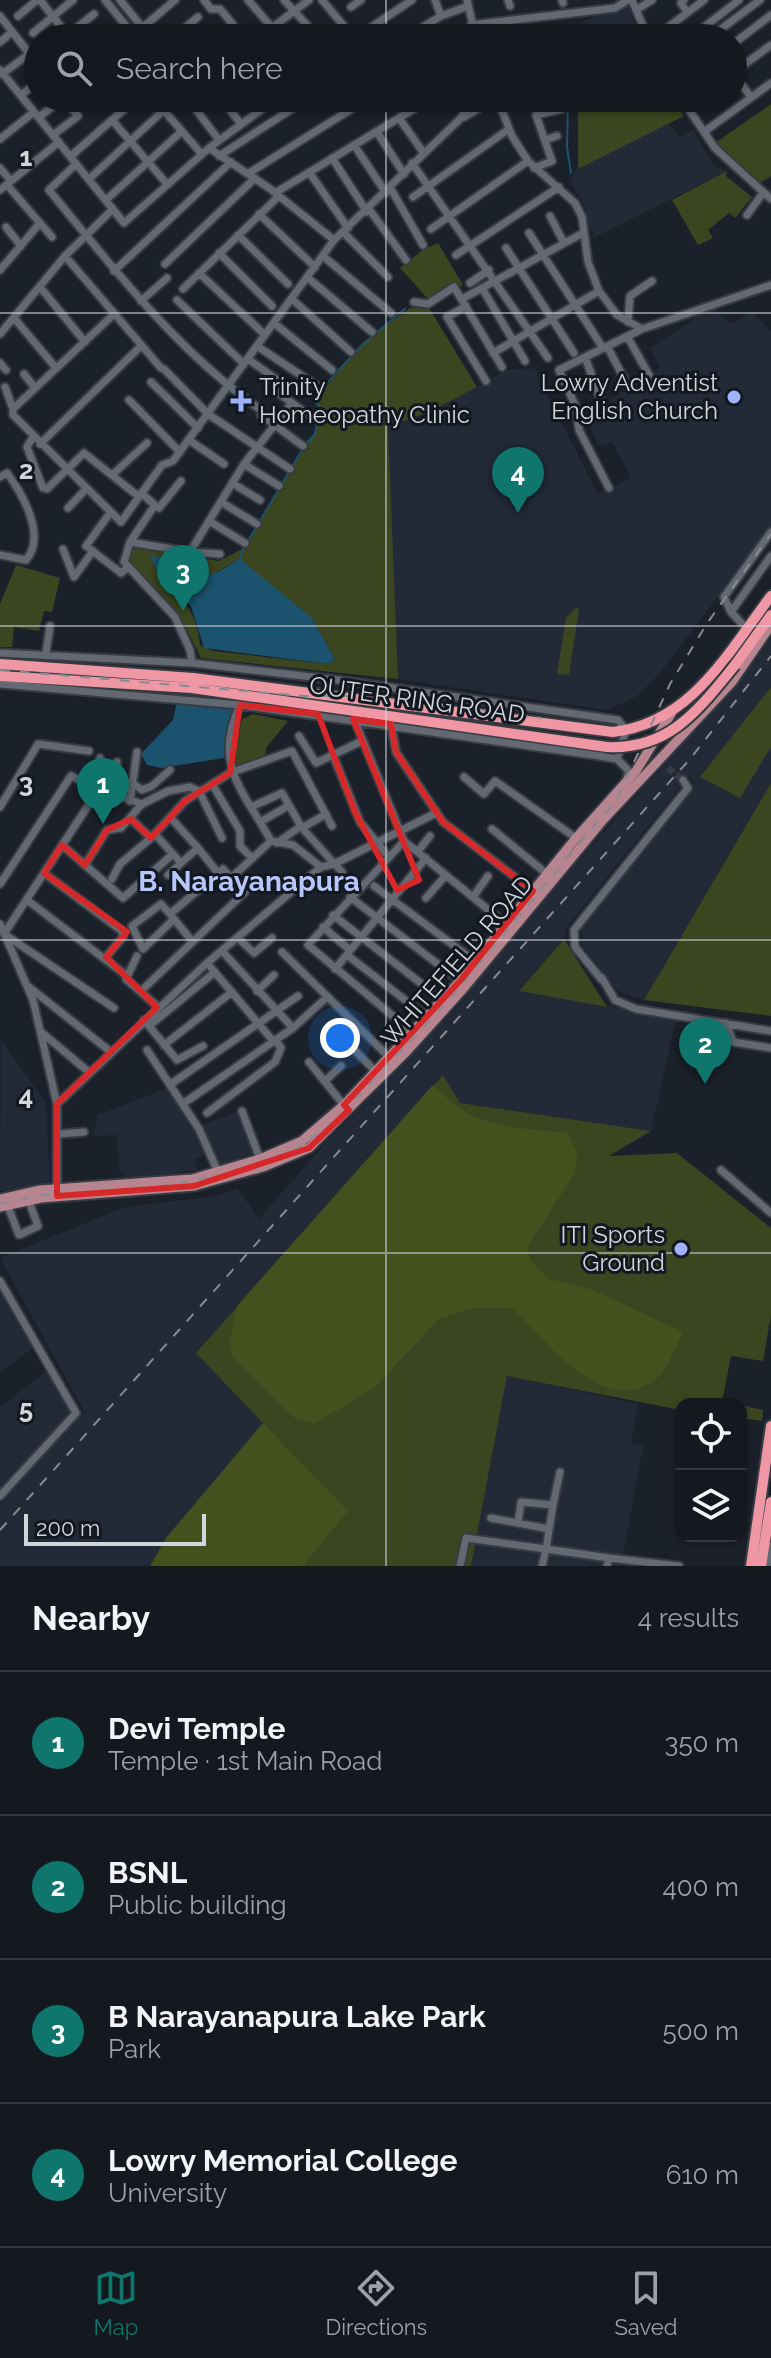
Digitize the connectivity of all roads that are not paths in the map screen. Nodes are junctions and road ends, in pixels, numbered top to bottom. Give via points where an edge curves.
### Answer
1 (38, 0) edge
2 (73, 0) edge
3 (105, 0) edge
4 (135, 0) edge
5 (175, 0) edge
6 (204, 0) edge
7 (248, 0) edge
8 (284, 0) edge
9 (309, 0) edge
10 (322, 0) edge
11 (361, 0) edge
12 (412, 0) edge
13 (435, 0) edge
14 (582, 0) edge
15 (591, 0) edge
16 (630, 0) edge
17 (652, 0) edge
18 (684, 0) edge
19 (704, 0) edge
20 (739, 0) edge
21 (760, 0) edge
22 (468, 3) edge
23 (123, 4) edge
24 (351, 7) dead end
25 (593, 10) junction
26 (636, 10) junction
27 (584, 11) junction
28 (115, 12) junction
29 (294, 12) junction
30 (687, 12) junction
31 (94, 14) dead end
32 (771, 15) edge
33 (0, 16) edge
34 (18, 16) dead end
35 (53, 16) junction
36 (441, 16) junction
37 (198, 17) dead end
38 (44, 24) edge
39 (59, 24) edge
40 (83, 24) edge
41 (125, 24) edge
42 (139, 24) edge
43 (147, 24) edge
44 (190, 24) edge
45 (232, 24) edge
46 (270, 24) edge
47 (277, 24) edge
48 (306, 24) edge
49 (342, 24) edge
50 (375, 24) edge
51 (428, 24) edge
52 (471, 24) edge
53 (479, 24) edge
54 (644, 24) edge
55 (670, 24) edge
56 (708, 24) edge
57 (728, 24) edge
58 (12, 32) junction
59 (747, 33) edge
60 (0, 42) edge
61 (771, 46) edge
62 (24, 48) edge
63 (24, 57) edge
64 (747, 63) edge
65 (1, 73) edge
66 (771, 83) edge
67 (747, 92) edge
68 (24, 93) edge
69 (21, 95) junction
70 (751, 97) junction
71 (24, 99) edge
72 (747, 100) edge
73 (34, 112) edge
74 (41, 112) edge
75 (75, 112) edge
76 (121, 112) edge
77 (161, 112) edge
78 (165, 112) edge
79 (198, 112) edge
80 (232, 112) edge
81 (257, 112) edge
82 (287, 112) edge
83 (348, 112) edge
84 (409, 112) edge
85 (465, 112) edge
86 (474, 112) edge
87 (503, 112) edge
88 (549, 112) edge
89 (690, 112) edge
90 (731, 112) edge
91 (36, 115) junction
92 (78, 116) junction
93 (399, 118) junction
94 (460, 119) junction
95 (112, 120) junction
96 (241, 124) junction
97 (85, 125) dead end
98 (509, 129) junction
99 (182, 131) junction
100 (377, 132) junction
101 (704, 132) junction
102 (557, 136) dead end
103 (0, 139) edge
104 (56, 139) junction
105 (219, 140) junction
106 (545, 140) junction
107 (130, 142) junction
108 (354, 145) junction
109 (209, 148) junction
110 (200, 152) junction
111 (423, 152) junction
112 (219, 156) junction
113 (332, 158) junction
114 (74, 160) junction
115 (231, 162) junction
116 (147, 163) junction
117 (412, 163) junction
118 (531, 164) junction
119 (0, 168) edge
120 (309, 172) junction
121 (404, 174) junction
122 (252, 175) junction
123 (89, 179) junction
124 (167, 184) junction
125 (6, 185) edge
126 (430, 186) junction
127 (562, 189) junction
128 (389, 191) junction
129 (763, 193) junction
130 (277, 194) junction
131 (413, 197) dead end
132 (771, 199) edge
133 (106, 200) junction
134 (113, 209) junction
135 (368, 211) junction
136 (259, 214) junction
137 (747, 215) dead end
138 (451, 216) junction
139 (550, 216) dead end
140 (40, 223) junction
141 (6, 227) dead end
142 (431, 229) dead end
143 (345, 230) junction
144 (529, 233) dead end
145 (583, 233) junction
146 (85, 234) junction
147 (238, 235) junction
148 (52, 237) dead end
149 (334, 240) junction
150 (564, 243) junction
151 (423, 245) dead end
152 (21, 246) junction
153 (473, 247) junction
154 (506, 248) dead end
155 (219, 253) junction
156 (456, 255) dead end
157 (543, 255) junction
158 (65, 256) junction
159 (323, 256) junction
160 (406, 260) dead end
161 (165, 264) dead end
162 (1, 267) edge
163 (315, 267) junction
164 (519, 268) junction
165 (489, 270) junction
166 (114, 271) junction
167 (199, 273) junction
168 (307, 277) junction
169 (388, 277) dead end
170 (167, 278) dead end
171 (496, 281) junction
172 (652, 281) dead end
173 (470, 283) dead end
174 (288, 284) dead end
175 (771, 285) edge
176 (40, 287) junction
177 (482, 288) junction
178 (183, 289) dead end
179 (599, 291) junction
180 (292, 299) junction
181 (177, 300) dead end
182 (141, 301) junction
183 (414, 302) dead end
184 (464, 303) junction
185 (575, 305) junction
186 (272, 306) dead end
187 (391, 313) dead end
188 (113, 315) junction
189 (14, 318) junction
190 (553, 318) junction
191 (628, 322) junction
192 (274, 323) junction
193 (642, 329) junction
194 (530, 331) junction
195 (372, 332) dead end
196 (0, 334) edge
197 (265, 335) junction
198 (627, 336) junction
199 (514, 341) junction
200 (85, 342) junction
201 (257, 346) junction
202 (140, 347) junction
203 (605, 347) junction
204 (351, 352) dead end
205 (574, 353) dead end
206 (495, 356) junction
207 (585, 357) junction
208 (548, 358) dead end
209 (525, 361) dead end
210 (246, 362) junction
211 (502, 367) dead end
212 (56, 368) junction
213 (332, 370) dead end
214 (479, 370) junction
215 (24, 374) dead end
216 (649, 375) dead end
217 (486, 381) dead end
218 (151, 382) dead end
219 (280, 382) dead end
220 (628, 386) dead end
221 (5, 387) dead end
222 (228, 387) junction
223 (35, 388) junction
224 (320, 388) dead end
225 (276, 391) dead end
226 (129, 400) dead end
227 (292, 403) junction
228 (603, 406) dead end
229 (13, 409) junction
230 (208, 414) junction
231 (315, 420) dead end
232 (275, 425) junction
233 (198, 428) junction
234 (33, 437) junction
235 (189, 440) junction
236 (147, 443) dead end
237 (40, 444) junction
238 (256, 446) junction
239 (303, 446) dead end
240 (180, 452) junction
241 (224, 464) dead end
242 (244, 464) junction
243 (66, 469) junction
244 (290, 469) dead end
245 (112, 475) junction
246 (0, 477) edge
247 (181, 481) dead end
248 (232, 483) junction
249 (279, 486) dead end
250 (609, 488) dead end
251 (86, 489) junction
252 (139, 495) junction
253 (260, 500) dead end
254 (221, 502) junction
255 (155, 505) junction
256 (68, 508) dead end
257 (110, 513) junction
258 (209, 521) junction
259 (257, 524) dead end
260 (771, 532) edge
261 (130, 542) junction
262 (245, 543) dead end
263 (63, 549) dead end
264 (93, 551) junction
265 (190, 552) junction
266 (220, 554) dead end
267 (0, 555) edge
268 (771, 556) edge
269 (127, 568) junction
270 (771, 596) edge
271 (731, 612) junction
272 (771, 615) edge
273 (50, 626) dead end
274 (766, 627) edge
275 (747, 629) junction
276 (0, 653) edge
277 (46, 653) junction
278 (192, 663) junction
279 (0, 664) edge
280 (0, 676) edge
281 (0, 684) edge
282 (240, 705) junction
283 (671, 714) junction
284 (354, 719) junction
285 (391, 724) junction
286 (626, 730) junction
287 (299, 736) dead end
288 (362, 741) junction
289 (89, 751) dead end
290 (137, 752) dead end
291 (333, 755) junction
292 (100, 758) dead end
293 (617, 759) junction
294 (660, 760) junction
295 (117, 762) dead end
296 (668, 768) tunnel mouth
297 (170, 770) dead end
298 (230, 773) junction
299 (464, 777) dead end
300 (131, 782) junction
301 (212, 784) junction
302 (625, 784) junction
303 (99, 789) junction
304 (199, 791) junction
305 (115, 795) junction
306 (130, 801) junction
307 (142, 804) junction
308 (288, 806) junction
309 (0, 807) edge
310 (251, 807) junction
311 (436, 813) junction
312 (326, 814) junction
313 (170, 817) junction
314 (131, 819) junction
315 (260, 822) junction
316 (332, 826) dead end
317 (302, 827) junction
318 (492, 829) dead end
319 (399, 832) junction
320 (153, 836) junction
321 (430, 836) dead end
322 (222, 838) dead end
323 (576, 838) junction
324 (404, 841) junction
325 (274, 842) junction
326 (376, 844) junction
327 (62, 845) junction
328 (198, 848) junction
329 (418, 851) junction
330 (173, 854) junction
331 (389, 857) junction
332 (252, 858) junction
333 (426, 858) junction
334 (181, 863) junction
335 (334, 864) junction
336 (85, 865) junction
337 (321, 867) junction
338 (342, 872) dead end
339 (44, 873) junction
340 (218, 873) junction
341 (547, 874) junction
342 (168, 875) dead end
343 (446, 875) junction
344 (488, 876) dead end
345 (231, 878) junction
346 (112, 879) dead end
347 (0, 884) edge
348 (374, 886) dead end
349 (533, 891) junction
350 (350, 897) junction
351 (473, 897) junction
352 (426, 898) dead end
353 (27, 900) junction
354 (390, 900) junction
355 (591, 908) junction
356 (333, 915) junction
357 (172, 917) junction
358 (376, 920) junction
359 (0, 924) edge
360 (507, 925) junction
361 (323, 927) junction
362 (4, 934) junction
363 (362, 936) junction
364 (238, 938) junction
365 (272, 938) dead end
366 (192, 941) junction
367 (222, 951) junction
368 (282, 952) dead end
369 (349, 952) junction
370 (137, 956) dead end
371 (106, 957) junction
372 (476, 962) junction
373 (207, 963) junction
374 (335, 969) junction
375 (215, 972) junction
376 (274, 975) dead end
377 (127, 976) junction
378 (460, 981) junction
379 (28, 986) junction
380 (141, 991) junction
381 (257, 991) junction
382 (232, 992) junction
383 (298, 996) dead end
384 (326, 998) junction
385 (445, 1003) junction
386 (158, 1007) junction
387 (114, 1008) dead end
388 (275, 1010) junction
389 (427, 1017) junction
390 (146, 1023) junction
391 (259, 1023) junction
392 (726, 1023) junction
393 (332, 1027) dead end
394 (751, 1027) junction
395 (293, 1028) junction
396 (40, 1031) junction
397 (771, 1031) edge
398 (412, 1032) junction
399 (275, 1042) junction
400 (164, 1045) junction
401 (749, 1045) junction
402 (203, 1046) dead end
403 (771, 1048) edge
404 (147, 1050) dead end
405 (111, 1052) junction
406 (389, 1057) junction
407 (309, 1062) dead end
408 (341, 1066) dead end
409 (376, 1072) junction
410 (90, 1073) junction
411 (325, 1081) junction
412 (171, 1084) junction
413 (184, 1103) junction
414 (57, 1104) junction
415 (346, 1108) junction
416 (242, 1111) dead end
417 (207, 1113) dead end
418 (84, 1132) dead end
419 (59, 1134) junction
420 (260, 1159) junction
421 (721, 1170) dead end
422 (218, 1172) junction
423 (57, 1192) junction
424 (28, 1199) junction
425 (2, 1203) edge
426 (771, 1213) edge
427 (0, 1281) edge
428 (771, 1426) edge
429 (560, 1472) dead end
430 (0, 1496) edge
431 (771, 1502) edge
432 (553, 1505) junction
433 (491, 1518) dead end
434 (518, 1523) junction
435 (549, 1529) junction
436 (771, 1546) edge
437 (546, 1549) junction
438 (608, 1562) edge
439 (460, 1566) edge
440 (542, 1566) edge
441 (669, 1566) edge
442 (679, 1566) edge
443 (751, 1566) edge
444 (761, 1566) edge
445 (767, 1566) edge

1 - 34 street
1 - 35 street
2 - 35 street
3 - 28 street
4 - 23 street
5 - 43 street
6 - 45 street
7 - 46 street
8 - 29 street
9 - 29 street
10 - 49 street
11 - 24 street
12 - 50 street
13 - 36 street
14 - 27 street
15 - 25 street
16 - 25 street
16 - 26 street
17 - 26 street
18 - 30 street
19 - 30 street
20 - 56 street
21 - 57 street
22 - 36 street
22 - 52 street
23 - 28 street
23 - 42 street
25 - 27 street
26 - 54 street
27 - 53 street
28 - 41 street
29 - 47 street
29 - 48 street
30 - 55 street
31 - 40 street
32 - 59 street
33 - 58 street
35 - 38 street
35 - 39 street
36 - 51 street
37 - 44 street
58 - 60 street
58 - 62 street
61 - 64 street
63 - 65 street
65 - 69 street
66 - 70 street
67 - 70 street
68 - 69 street
69 - 71 street
70 - 72 street
73 - 91 street
74 - 91 street
75 - 92 street
76 - 95 street
77 - 107 street
78 - 99 street
79 - 105 street
80 - 96 street
81 - 96 street
82 - 112 street
83 - 122 street
84 - 93 street
85 - 94 street
86 - 94 street
87 - 98 street
88 - 106 street via 536,115
89 - 101 street
90 - 101 street
91 - 103 street
91 - 104 street
92 - 97 street
92 - 104 street
93 - 100 street
93 - 111 street
94 - 111 street
95 - 107 street
95 - 114 street
96 - 105 street
98 - 118 street
98 - 126 street
99 - 110 street
99 - 116 street
100 - 108 street
100 - 121 street
101 - 129 street
102 - 106 street
104 - 114 street
104 - 125 street
105 - 109 street
106 - 118 street via 552,161
107 - 116 street
107 - 123 street
108 - 113 street
108 - 128 street
109 - 110 street
109 - 112 street
110 - 124 street
111 - 117 street
112 - 115 street
113 - 120 street
113 - 135 street
114 - 123 street
114 - 146 street via 49,190
115 - 122 street
115 - 166 street
116 - 124 street
116 - 133 street
117 - 121 street
117 - 126 street
118 - 127 street
118 - 138 street
119 - 125 street
120 - 130 street
120 - 143 street
121 - 128 street
122 - 130 street
122 - 161 street
123 - 133 street
124 - 134 street via 124,223
125 - 140 street
126 - 131 street
126 - 138 street
127 - 145 street via 578,210
127 - 153 street
128 - 135 street
128 - 151 street
129 - 132 street
129 - 137 street
130 - 136 street
130 - 149 street
133 - 134 street
134 - 146 street
135 - 143 street
135 - 160 street
136 - 147 street
136 - 163 street
138 - 142 street
138 - 153 street
139 - 150 street
140 - 148 street
140 - 152 street
141 - 152 street
143 - 149 street
143 - 169 street
144 - 157 street
145 - 150 street
145 - 179 street
146 - 158 street
146 - 166 street
147 - 155 street
147 - 174 street
149 - 159 street
150 - 157 street
152 - 162 street
153 - 156 street
153 - 165 street
154 - 164 street
155 - 167 street
155 - 186 street
157 - 164 street
157 - 185 street
158 - 176 street
158 - 188 street
159 - 163 street
159 - 187 street
163 - 168 street
164 - 171 street
164 - 190 street
165 - 171 street
165 - 173 street
166 - 182 street
167 - 178 street
167 - 197 street
168 - 180 street
168 - 195 street
170 - 182 street
171 - 177 street
171 - 194 street
172 - 191 street via 630,296
175 - 193 street
176 - 189 street
176 - 200 street
177 - 184 street
177 - 199 street
179 - 185 street
179 - 191 street
180 - 192 street
180 - 204 street
181 - 210 street
182 - 222 street
183 - 184 street via 428,304 454,287
184 - 206 street
184 - 214 street via 447,317
185 - 190 street
185 - 203 street
188 - 200 street
188 - 202 street
189 - 196 street
189 - 212 street
190 - 194 street
190 - 205 street
191 - 193 street
192 - 197 street
192 - 213 street
193 - 198 street
194 - 199 street
194 - 208 street
197 - 201 street
198 - 203 street
198 - 216 street
199 - 206 street
199 - 209 street
200 - 212 street
201 - 210 street
201 - 224 street
202 - 230 street
202 - 237 street
203 - 207 street
203 - 220 street
206 - 211 street
206 - 214 street
207 - 228 street
207 - 250 street via 559,370 576,407 579,430
210 - 219 street
210 - 222 street
212 - 223 street
214 - 217 street
215 - 223 street
218 - 233 street
221 - 229 street
222 - 230 street
222 - 232 street
223 - 229 street
225 - 227 street
226 - 240 street
227 - 231 street
227 - 232 street
229 - 234 street
230 - 233 street
230 - 238 street
232 - 238 street
232 - 239 street
233 - 235 street
234 - 237 street
234 - 243 street via 27,447 45,489
235 - 240 street
235 - 241 street
236 - 245 street
237 - 243 street
238 - 242 street
238 - 244 street
240 - 252 street via 162,465
242 - 248 street
242 - 249 street
243 - 245 street via 84,453
243 - 251 street
245 - 252 street
246 - 267 street via 7,473 26,498 33,533 26,560
247 - 255 street via 159,508
248 - 253 street
248 - 254 street
251 - 256 street
251 - 257 street
252 - 255 street
252 - 257 street via 121,522
254 - 258 street
254 - 259 street
255 - 261 street
257 - 264 street via 86,546
258 - 262 street
258 - 265 street
260 - 271 street via 724,597
261 - 265 street
261 - 269 street
263 - 264 street via 74,577
264 - 269 street via 121,573
265 - 266 street
268 - 271 street
269 - 278 street via 175,617
270 - 275 highway, OUTER RING ROAD
271 - 275 street
272 - 274 highway, OUTER RING ROAD
273 - 277 street
274 - 280 highway, OUTER RING ROAD, bridge via 692,718 659,740 627,748 192,688
274 - 294 main road, WHITEFIELD ROAD via 732,682
275 - 283 highway, OUTER RING ROAD
276 - 277 street
277 - 278 street
278 - 286 street via 618,720
279 - 286 highway, OUTER RING ROAD via 193,678 595,731
281 - 282 street
282 - 284 street
282 - 298 street via 231,734
283 - 286 highway, OUTER RING ROAD
283 - 302 main road, WHITEFIELD ROAD via 655,746
284 - 285 street
284 - 288 street
285 - 293 street
285 - 311 street via 396,752
286 - 293 street
287 - 291 street via 316,763
288 - 291 street
288 - 319 street
289 - 309 street via 38,744
290 - 300 street
291 - 326 street via 355,812
292 - 303 street
293 - 302 street via 629,771
294 - 296 street
294 - 385 main road, WHITEFIELD ROAD
295 - 305 street
297 - 300 street via 142,790
298 - 301 street
298 - 310 street
298 - 312 street via 292,751
299 - 323 street via 484,794 495,781
300 - 306 street
301 - 304 street
301 - 332 street via 240,831 240,846
302 - 323 main road, WHITEFIELD ROAD
303 - 305 street
303 - 327 street
303 - 347 street via 71,776
304 - 307 street via 168,791
304 - 313 street
304 - 322 street
305 - 306 street
306 - 307 street
307 - 314 street
308 - 310 street via 282,793
308 - 315 street
308 - 317 street
310 - 315 street
311 - 319 street
311 - 349 street
312 - 316 street
312 - 317 street
313 - 320 street
313 - 328 street
314 - 320 street
314 - 336 street via 121,828 107,830
315 - 325 street
317 - 325 street
317 - 335 street
318 - 341 street
319 - 324 street
319 - 326 street
320 - 330 street
320 - 346 street via 120,864
321 - 329 street
323 - 341 main road, WHITEFIELD ROAD
324 - 329 street
324 - 331 street
325 - 332 street
325 - 337 street via 293,845
326 - 331 street
326 - 335 street
327 - 336 street
327 - 339 street
328 - 334 street
328 - 340 street
329 - 333 street
330 - 334 street
330 - 336 street via 123,898
331 - 350 street
332 - 345 street
333 - 343 street
333 - 354 street
334 - 342 street
335 - 337 street
335 - 338 street
337 - 364 street
339 - 353 street
339 - 371 street via 116,924 123,937
340 - 345 street via 223,869
340 - 357 street
341 - 349 main road, WHITEFIELD ROAD
343 - 351 street
343 - 352 street
344 - 351 street
345 - 366 street via 245,892
348 - 354 street
349 - 360 main road, WHITEFIELD ROAD
350 - 356 street
350 - 358 street
351 - 360 street
353 - 362 street
353 - 371 street
354 - 358 street
354 - 372 street
355 - 355 street via 685,788 684,780 688,788
355 - 392 street via 574,935 615,1000 636,1009
356 - 361 street
356 - 363 street
357 - 357 street via 161,904 132,926 143,949
357 - 366 street
358 - 363 street
358 - 378 street
359 - 362 street
360 - 372 main road, WHITEFIELD ROAD
361 - 369 street
361 - 374 street via 308,945
362 - 379 street
362 - 387 street
363 - 369 street
363 - 385 street
364 - 365 street via 254,953
364 - 367 street
366 - 380 street
367 - 373 street
367 - 381 street
368 - 384 street
369 - 374 street
369 - 389 street
370 - 377 street
371 - 377 street
372 - 378 main road, WHITEFIELD ROAD
373 - 375 street
373 - 386 street
374 - 398 street
375 - 382 street
375 - 390 street
376 - 381 street
377 - 380 street
378 - 385 main road, WHITEFIELD ROAD
379 - 396 street
379 - 405 street
380 - 386 street
381 - 388 street
382 - 391 street
382 - 400 street
383 - 388 street
384 - 395 street
384 - 406 street
385 - 389 main road, WHITEFIELD ROAD
385 - 415 main road, WHITEFIELD ROAD
386 - 390 street
388 - 391 street
388 - 395 street
389 - 398 main road, WHITEFIELD ROAD
390 - 400 street
390 - 405 street
391 - 399 street
391 - 412 street
392 - 394 street
392 - 401 street via 733,1042
393 - 409 street
394 - 397 street
394 - 401 street
395 - 399 street
396 - 410 street
396 - 414 street
398 - 406 main road, WHITEFIELD ROAD
399 - 413 street
399 - 417 street via 281,1048 275,1062
400 - 402 street via 177,1060
401 - 403 street
404 - 412 street
405 - 410 street
406 - 409 main road, WHITEFIELD ROAD
407 - 411 street
408 - 411 street
409 - 415 main road, WHITEFIELD ROAD
410 - 414 street
411 - 415 street
412 - 413 street
413 - 422 street
414 - 419 street
415 - 420 main road, WHITEFIELD ROAD via 302,1141
415 - 423 main road, WHITEFIELD ROAD via 309,1148 224,1179 150,1192
416 - 420 street
418 - 419 street
419 - 423 street
420 - 422 main road, WHITEFIELD ROAD
421 - 426 street
422 - 423 main road, WHITEFIELD ROAD
423 - 424 main road, WHITEFIELD ROAD
423 - 425 main road, WHITEFIELD ROAD
424 - 425 main road, WHITEFIELD ROAD
424 - 425 street via 38,1226 19,1235
427 - 430 street via 76,1413
428 - 443 highway
429 - 432 street
431 - 444 highway
432 - 434 street via 521,1502
432 - 435 street
433 - 434 street
434 - 435 street
435 - 437 street
436 - 445 street
437 - 438 street
437 - 439 street via 466,1538
437 - 440 street
438 - 441 street
441 - 442 street

